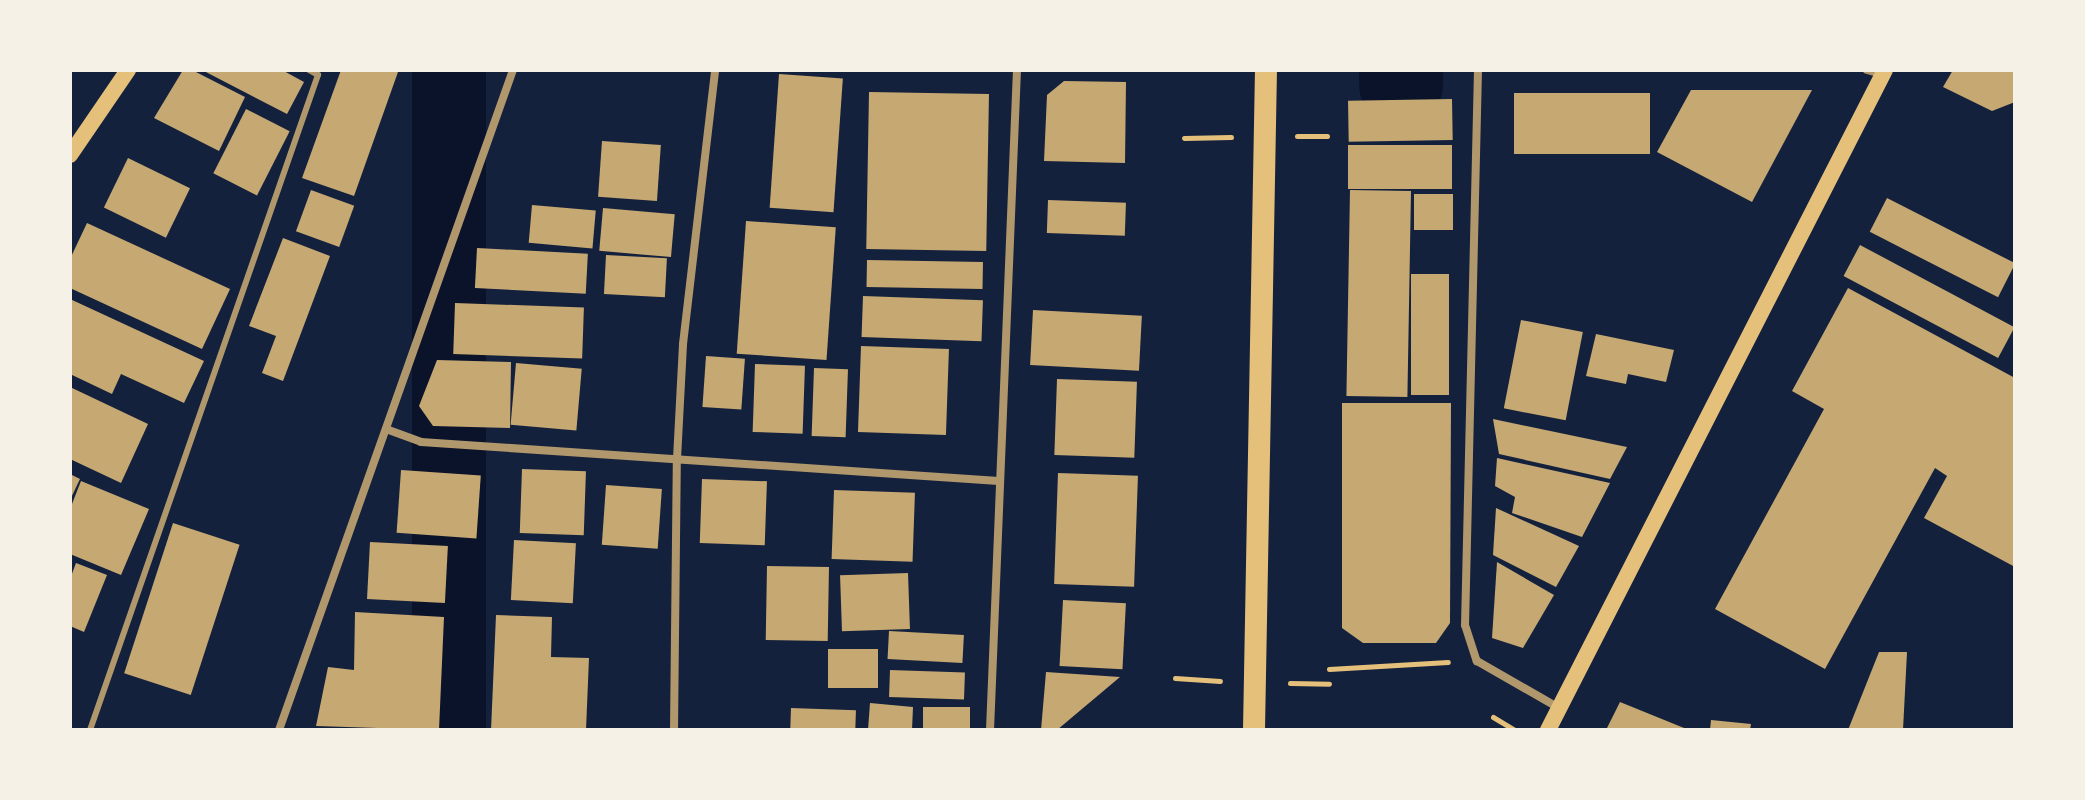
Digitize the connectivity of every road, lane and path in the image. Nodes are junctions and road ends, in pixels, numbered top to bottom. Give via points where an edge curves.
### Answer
1 (128, 70) edge
2 (309, 70) edge
3 (513, 70) edge
4 (715, 70) edge
5 (1017, 70) edge
6 (1266, 70) edge
7 (1478, 70) edge
8 (1878, 71) edge
9 (70, 155) edge
10 (386, 429) junction
11 (677, 459) junction
12 (999, 481) junction
13 (1477, 661) junction
14 (1329, 669) dead end
15 (1559, 708) junction
16 (1493, 717) dead end
17 (90, 730) edge
18 (279, 730) edge
19 (674, 730) edge
20 (990, 730) edge
21 (1254, 730) edge
22 (1515, 730) edge
23 (1548, 730) edge

1 - 9 main road
2 - 17 lane via 318,75
3 - 10 street
4 - 11 street via 683,344
5 - 12 street
6 - 21 highway
7 - 13 street via 1465,625
8 - 15 main road
10 - 11 street via 421,442
10 - 18 street
11 - 12 street
11 - 19 street
12 - 20 street
13 - 14 path
13 - 15 street
15 - 23 main road
16 - 22 path

